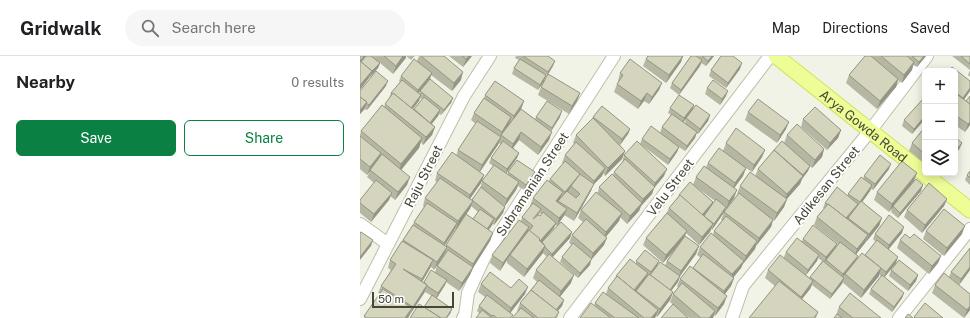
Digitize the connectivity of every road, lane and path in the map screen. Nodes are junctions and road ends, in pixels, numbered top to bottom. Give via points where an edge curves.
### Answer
1 (490, 56) edge
2 (614, 56) edge
3 (770, 56) edge
4 (776, 56) edge
5 (927, 56) edge
6 (870, 131) junction
7 (970, 210) edge
8 (360, 224) edge
9 (970, 229) edge
10 (388, 244) junction
11 (360, 299) edge
12 (463, 318) edge
13 (570, 318) edge
14 (732, 318) edge
15 (899, 318) edge

1 - 10 street, Raju Street via 464,96
2 - 12 street, Subramanian Street via 484,258 468,293
3 - 13 street, Velu Street
4 - 6 main road, Arya Gowda Road
5 - 6 street, Adikesan Street
6 - 7 main road, Arya Gowda Road
6 - 14 street, Adikesan Street via 743,286
8 - 10 street
9 - 15 street
10 - 11 street, Raju Street

